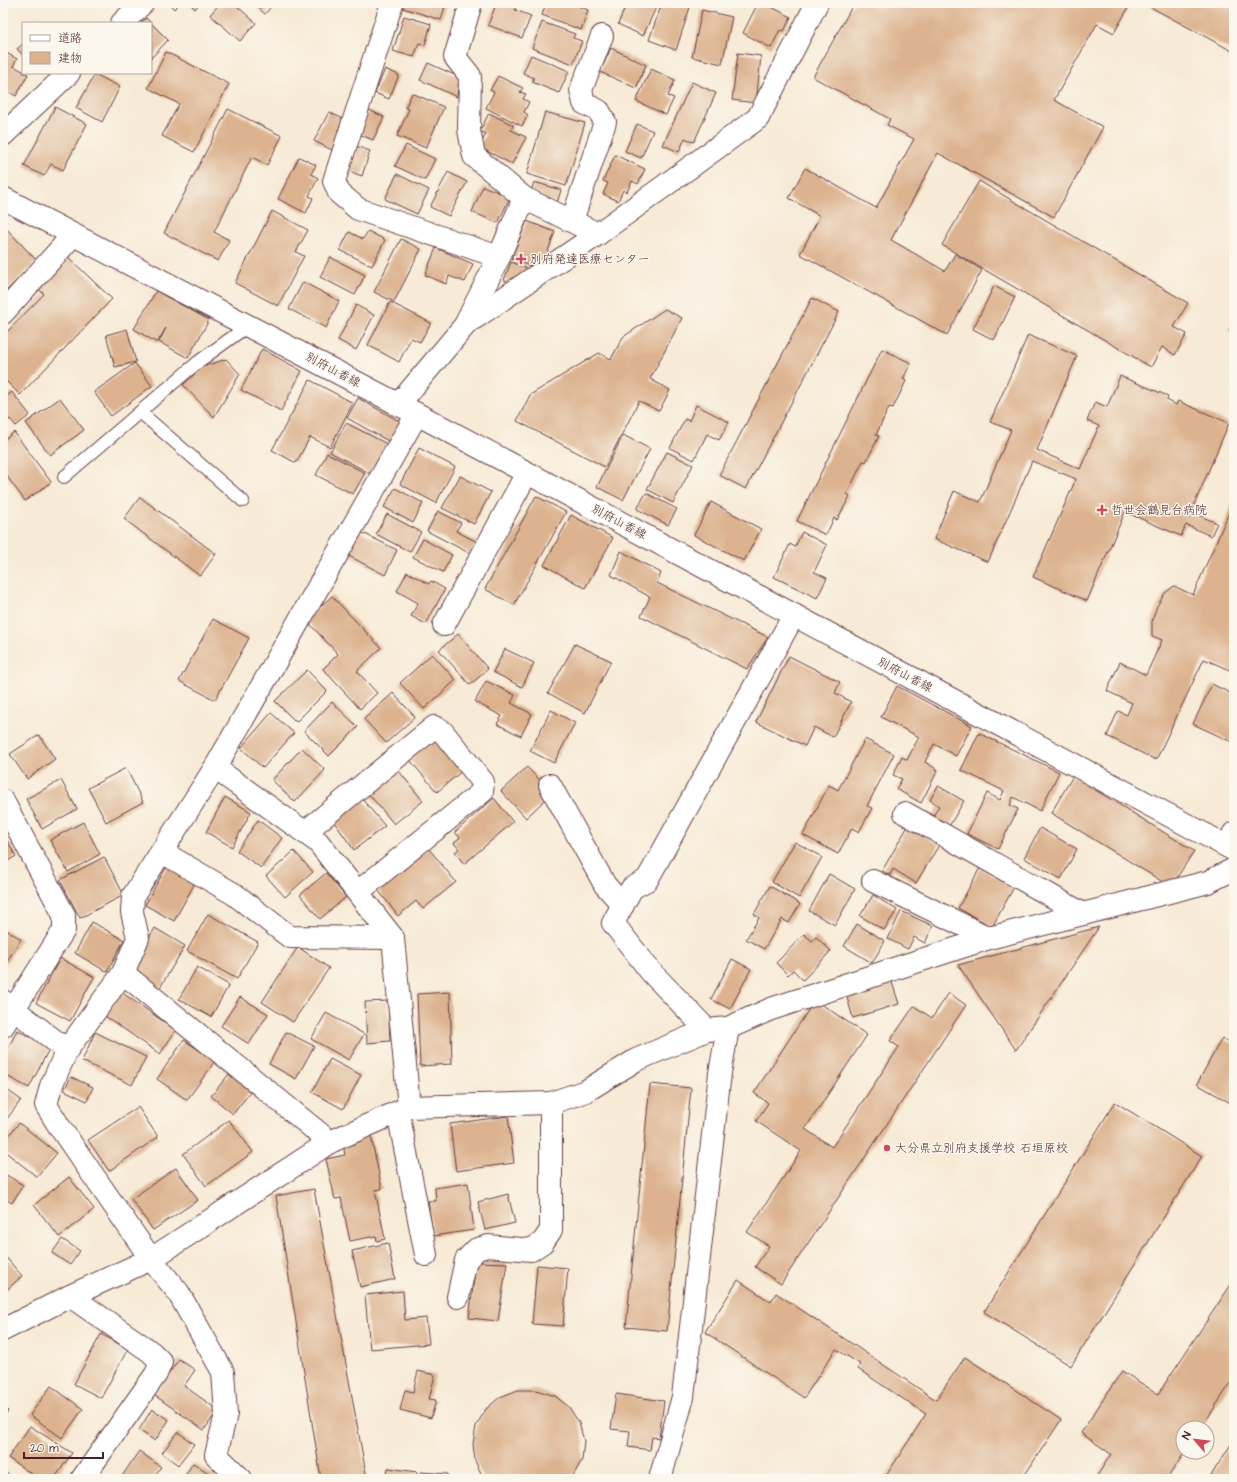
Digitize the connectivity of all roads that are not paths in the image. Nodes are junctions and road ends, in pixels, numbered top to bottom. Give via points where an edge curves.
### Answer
1 (143, 3) edge
2 (392, 3) edge
3 (471, 3) edge
4 (817, 3) edge
5 (123, 22) edge
6 (602, 36) dead end
7 (67, 74) edge
8 (3, 135) edge
9 (3, 198) edge
10 (524, 198) junction
11 (572, 221) junction
12 (598, 234) junction
13 (73, 235) junction
14 (499, 257) junction
15 (3, 313) edge
16 (466, 324) junction
17 (249, 325) junction
18 (407, 409) junction
19 (140, 412) junction
20 (526, 473) junction
21 (64, 477) dead end
22 (243, 501) dead end
23 (794, 616) junction
24 (444, 624) dead end
25 (215, 768) junction
26 (550, 785) dead end
27 (3, 801) edge
28 (905, 813) dead end
29 (305, 832) junction
30 (1232, 843) edge
31 (162, 852) junction
32 (1234, 869) edge
33 (873, 881) dead end
34 (358, 892) junction
35 (623, 905) junction
36 (1083, 914) junction
37 (393, 938) junction
38 (989, 938) junction
39 (123, 972) junction
40 (7, 1013) edge
41 (728, 1028) junction
42 (707, 1030) junction
43 (67, 1050) junction
44 (551, 1103) junction
45 (404, 1110) junction
46 (330, 1142) junction
47 (426, 1255) dead end
48 (151, 1259) junction
49 (70, 1296) junction
50 (458, 1297) dead end
51 (3, 1330) edge
52 (82, 1479) edge
53 (241, 1479) edge
54 (660, 1479) edge

1 - 5 street
2 - 14 street via 334,181 339,193 358,209
3 - 10 street via 455,57 470,76 469,130 474,156
4 - 12 street via 758,118
6 - 11 street via 581,90 584,103 599,111 605,122
7 - 8 street
9 - 13 street, 別府山香線
10 - 11 street
10 - 14 street
11 - 12 street
12 - 16 street
13 - 15 street
13 - 17 street, 別府山香線
14 - 16 street
16 - 18 street
17 - 18 street, 別府山香線
17 - 19 lane via 198,362
18 - 20 street, 別府山香線
18 - 25 street
19 - 21 lane
19 - 22 lane
20 - 23 street, 別府山香線
20 - 24 street
23 - 30 street, 別府山香線
23 - 35 street via 647,880 632,888
25 - 29 street
25 - 31 street
26 - 35 street via 605,885
27 - 40 street via 64,915 64,930
28 - 36 street
29 - 34 street via 318,842
29 - 34 street via 434,727 442,731 483,782 482,792
31 - 37 street via 234,894 290,937
31 - 39 street via 133,896 132,912 138,938
32 - 36 street via 1208,882
33 - 38 street
34 - 37 street
35 - 42 street via 612,923 651,972
36 - 38 street
37 - 45 street
38 - 41 street via 770,1009
39 - 43 street
39 - 46 street
40 - 43 street
41 - 42 street
41 - 54 street via 720,1073 682,1398
42 - 44 street via 636,1060 586,1091
43 - 48 street via 51,1086 46,1105
44 - 45 street
44 - 50 street via 551,1230 543,1242 531,1250 488,1246 477,1249 466,1260
45 - 46 street
45 - 47 street
46 - 48 street
48 - 49 street
48 - 53 street via 178,1292 223,1372 226,1414 216,1455
49 - 51 street
49 - 52 street via 151,1352 161,1362 156,1374

